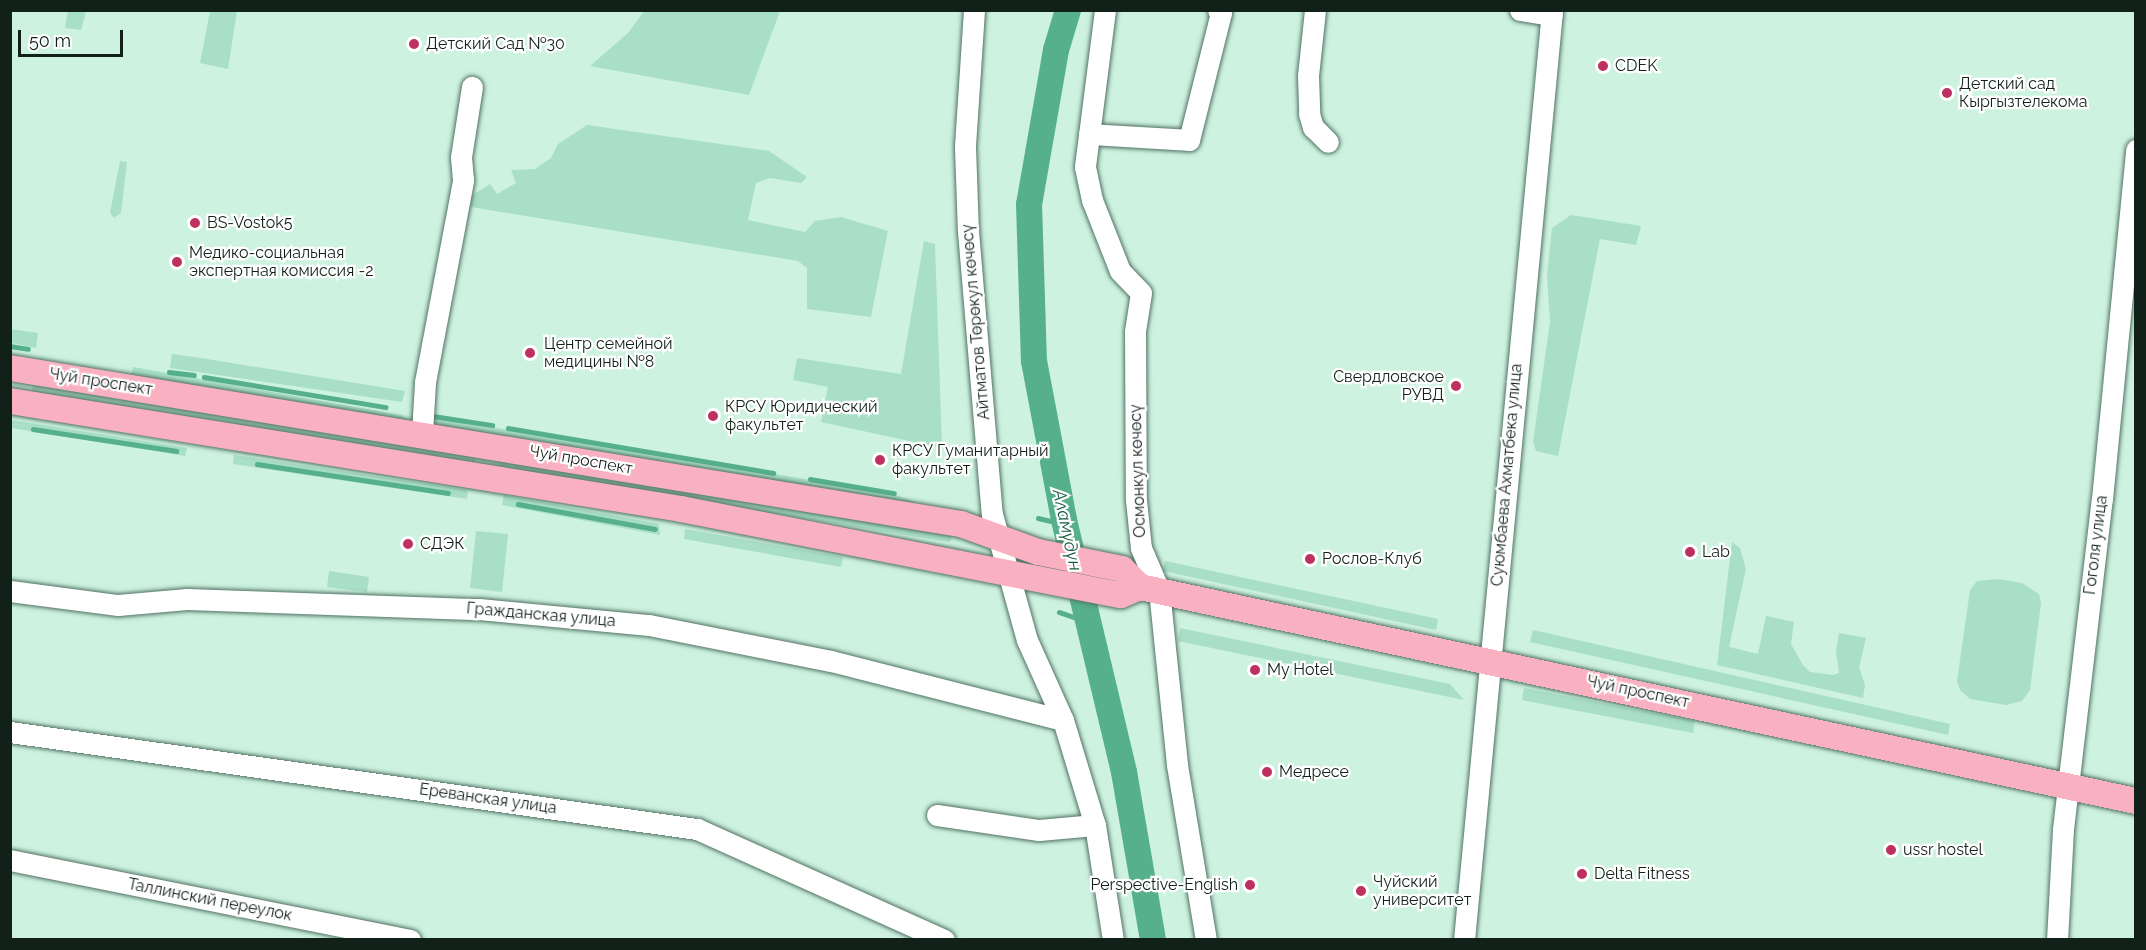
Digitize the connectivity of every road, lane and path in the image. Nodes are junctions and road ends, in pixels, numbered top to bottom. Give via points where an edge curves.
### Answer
1 (974, 10) edge
2 (1105, 10) edge
3 (1218, 10) edge
4 (1315, 10) edge
5 (1520, 10) edge
6 (1552, 13) edge
7 (472, 87) dead end
8 (1089, 134) junction
9 (1328, 142) dead end
10 (2136, 150) edge
11 (14, 368) edge
12 (11, 401) edge
13 (422, 433) junction
14 (1001, 541) junction
15 (1008, 572) junction
16 (1135, 585) junction
17 (10, 591) edge
18 (1489, 659) junction
19 (1063, 720) junction
20 (10, 732) edge
21 (2068, 786) junction
22 (2136, 801) edge
23 (937, 815) dead end
24 (1095, 825) junction
25 (10, 860) edge
26 (410, 939) edge
27 (944, 939) edge
28 (1113, 939) edge
29 (1206, 939) edge
30 (1464, 939) edge
31 (2057, 939) edge

1 - 14 street, Айтматов Төрөкул көчөсү via 965,147 968,231 992,514
2 - 8 street, Осмонкул көчөсү
3 - 8 street via 1221,13 1189,140
4 - 9 street via 1308,76 1309,114 1313,127
5 - 6 street
6 - 18 street, Суюмбаева Ахматбека улица
7 - 13 street via 461,157 463,180 425,382
8 - 16 street, Осмонкул көчөсү via 1085,167 1092,200 1120,271 1141,293 1135,332 1141,549
10 - 21 street, Гоголя улица via 2102,499
11 - 12 main road
11 - 13 main road, Чуй проспект
12 - 15 main road, Чуй проспект via 681,509
13 - 14 main road, Чуй проспект via 961,524
14 - 15 street, Айтматов Төрөкул көчөсү
14 - 16 main road, Чуй проспект
15 - 16 main road, Чуй проспект via 1045,580
15 - 19 street, Айтматов Төрөкул көчөсү via 1027,640
16 - 18 main road, Чуй проспект
16 - 29 street, Осмонкул көчөсү via 1177,765
17 - 19 street, Гражданская улица via 118,605 188,599 460,608 649,625 831,662
18 - 21 main road, Чуй проспект
18 - 30 street, Суюмбаева Ахматбека улица
19 - 24 street, Айтматов Төрөкул көчөсү
20 - 27 street, Ереванская улица via 697,829
21 - 22 main road, Чуй проспект
21 - 31 street, Гоголя улица
23 - 24 street via 1040,830
24 - 28 street, Айтматов Төрөкул көчөсү
25 - 26 street, Таллинский переулок

